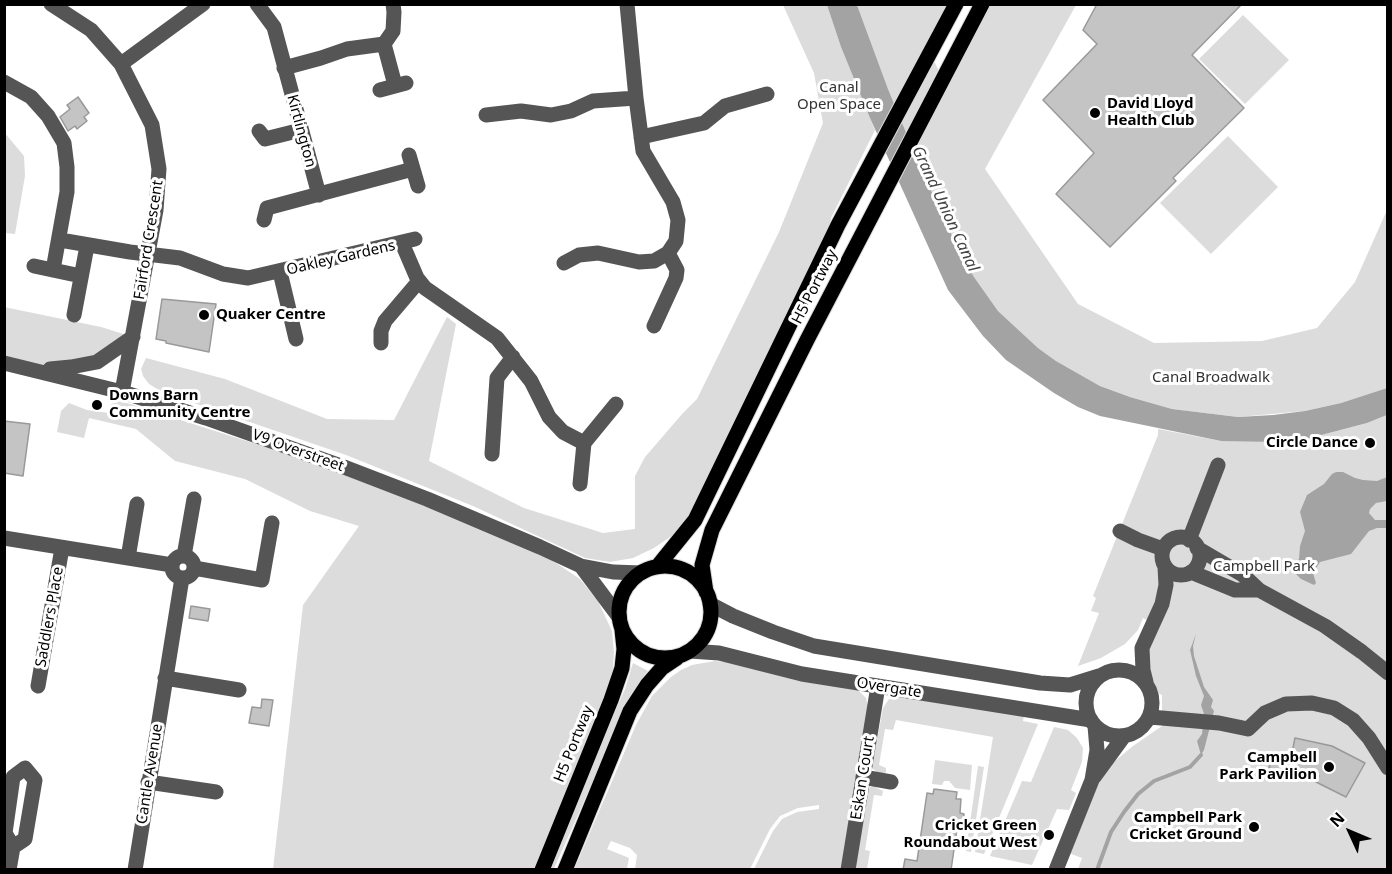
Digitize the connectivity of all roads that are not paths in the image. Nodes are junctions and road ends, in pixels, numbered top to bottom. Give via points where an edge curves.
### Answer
1 (51, 4) edge
2 (203, 4) edge
3 (257, 4) edge
4 (393, 4) edge
5 (627, 4) edge
6 (956, 4) edge
7 (982, 4) edge
8 (384, 44) junction
9 (121, 64) junction
10 (284, 68) junction
11 (4, 82) edge
12 (394, 86) dead end
13 (767, 94) dead end
14 (636, 98) junction
15 (486, 115) dead end
16 (301, 130) junction
17 (259, 131) dead end
18 (641, 137) junction
19 (418, 186) dead end
20 (319, 195) junction
21 (264, 220) dead end
22 (60, 240) junction
23 (87, 246) junction
24 (668, 253) junction
25 (147, 254) junction
26 (564, 263) dead end
27 (34, 266) dead end
28 (53, 270) junction
29 (280, 272) junction
30 (81, 276) junction
31 (419, 281) junction
32 (74, 315) dead end
33 (654, 326) dead end
34 (133, 337) junction
35 (296, 339) dead end
36 (381, 343) dead end
37 (513, 357) junction
38 (4, 363) edge
39 (4, 369) edge
40 (30, 369) junction
41 (122, 392) junction
42 (616, 404) dead end
43 (584, 443) junction
44 (492, 454) dead end
45 (1218, 465) dead end
46 (580, 484) dead end
47 (194, 499) dead end
48 (137, 504) dead end
49 (273, 523) dead end
50 (1120, 531) dead end
51 (4, 538) edge
52 (1193, 544) junction
53 (62, 548) junction
54 (1163, 549) junction
55 (128, 558) junction
56 (178, 560) junction
57 (581, 566) junction
58 (657, 567) junction
59 (1165, 567) junction
60 (194, 568) junction
61 (641, 573) junction
62 (1190, 573) junction
63 (182, 578) junction
64 (1259, 590) junction
65 (708, 598) junction
66 (1162, 604) junction
67 (620, 623) junction
68 (1142, 648) junction
69 (685, 653) junction
70 (1116, 669) junction
71 (1388, 673) edge
72 (1099, 676) junction
73 (165, 678) junction
74 (1146, 682) junction
75 (38, 686) dead end
76 (878, 686) junction
77 (239, 690) dead end
78 (1150, 717) junction
79 (1093, 723) junction
80 (1125, 736) junction
81 (1388, 768) edge
82 (863, 777) junction
83 (1092, 780) junction
84 (148, 782) junction
85 (891, 782) dead end
86 (216, 792) dead end
87 (13, 846) dead end
88 (9, 870) edge
89 (135, 870) edge
90 (542, 870) edge
91 (565, 870) edge
92 (848, 870) edge
93 (1056, 870) edge

1 - 9 street, Fairford Crescent via 90,30
2 - 9 street
3 - 10 street, Kirtlington via 274,27
4 - 8 street via 393,30
5 - 14 street
6 - 58 main road, H5 Portway via 838,225 695,520
7 - 65 main road, H5 Portway via 712,530 702,565
8 - 10 street via 347,49
8 - 12 street
9 - 25 street, Fairford Crescent via 152,125 159,169
10 - 16 street, Kirtlington
11 - 22 street via 31,97 64,143 67,192
13 - 18 street via 725,106 704,123
14 - 15 street via 593,101 551,116 521,111
14 - 18 street
16 - 17 street via 265,139
16 - 20 street, Kirtlington
18 - 24 street via 643,151 668,192 678,220 676,241
19 - 20 street via 411,162
20 - 21 street via 267,208
22 - 23 street, Oakley Gardens
22 - 28 street
23 - 25 street, Oakley Gardens
23 - 30 street
24 - 26 street via 654,261 639,262 598,253 579,255
24 - 33 street via 677,270
25 - 29 street, Oakley Gardens via 180,258 223,274 248,278
25 - 34 street, Fairford Crescent
27 - 28 street
28 - 30 street
29 - 31 street, Oakley Gardens via 409,241
29 - 35 street, Oakley Gardens
30 - 32 street
31 - 36 street via 385,321
31 - 37 street, Oakley Gardens via 497,338
34 - 40 street via 97,362
34 - 41 street, Fairford Crescent
37 - 43 street, Oakley Gardens via 531,381 549,417 563,432
37 - 44 street via 497,378
38 - 40 street, V9 Overstreet
39 - 40 street
40 - 41 street, V9 Overstreet
41 - 57 street, V9 Overstreet via 344,467
42 - 43 street
43 - 46 street
45 - 52 street
47 - 56 street
48 - 55 street
49 - 60 street via 262,580
50 - 54 street
51 - 53 street, Saddlers Place
52 - 54 street via 1178,538
52 - 62 street via 1198,564
52 - 64 street via 1243,575
53 - 55 street, Saddlers Place
53 - 75 street, Saddlers Place
54 - 59 street
55 - 56 street, Saddlers Place
56 - 60 street via 193,562
56 - 63 street via 175,575
57 - 61 street, V9 Overstreet
57 - 67 street, V9 Overstreet
58 - 61 main road
58 - 65 main road via 686,571 698,580
59 - 62 street via 1175,574
59 - 66 street
60 - 63 street via 191,575
61 - 67 main road via 624,592
62 - 64 street via 1235,590
62 - 66 street
63 - 73 street, Cantle Avenue
64 - 71 street via 1325,626
65 - 69 main road via 707,631
65 - 72 street, Overgate via 733,616 814,646 1040,683 1070,685
66 - 68 street
67 - 69 main road via 629,641 652,657
67 - 90 main road, H5 Portway via 622,668
68 - 70 street
68 - 74 street
69 - 76 street, Overgate via 718,653 802,674
69 - 91 main road via 662,668 630,711
70 - 72 street
70 - 74 street via 1133,672
72 - 79 street via 1086,702
73 - 77 street
73 - 84 street, Cantle Avenue
74 - 78 street via 1153,699
76 - 79 street, Overgate
76 - 82 street, Eskan Court
78 - 80 street via 1140,730
78 - 81 street via 1248,729 1265,713 1286,704 1312,703 1334,708 1353,720
79 - 80 street via 1104,733
79 - 83 street via 1097,750
80 - 83 street
82 - 85 street
82 - 92 street, Eskan Court
83 - 93 street
84 - 86 street
84 - 89 street, Cantle Avenue
87 - 88 street

